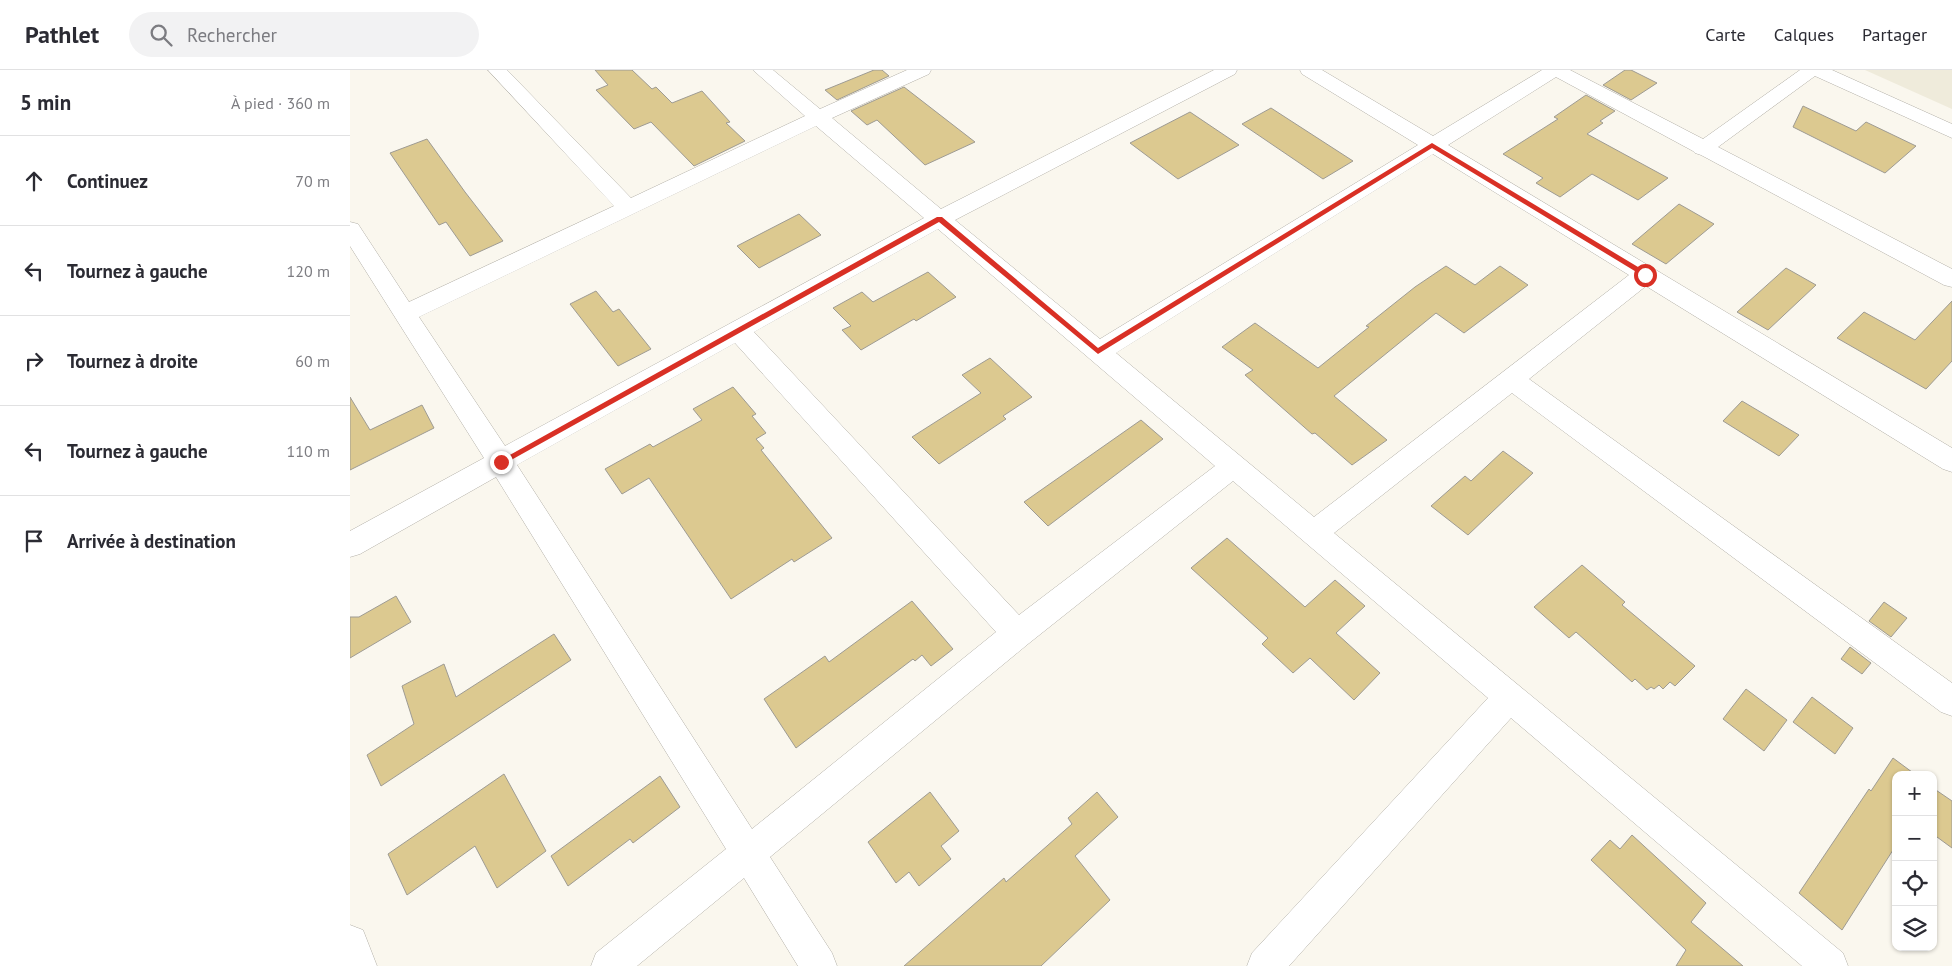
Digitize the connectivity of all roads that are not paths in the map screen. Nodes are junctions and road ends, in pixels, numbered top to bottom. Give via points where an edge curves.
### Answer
1 (497, 70) edge
2 (762, 70) edge
3 (922, 70) edge
4 (1228, 70) edge
5 (1309, 70) edge
6 (1555, 70) edge
7 (1812, 70) edge
8 (1817, 70) edge
9 (818, 117) junction
10 (1952, 132) edge
11 (1432, 145) junction
12 (1702, 148) junction
13 (628, 208) junction
14 (939, 219) junction
15 (350, 229) edge
16 (1645, 275) junction
17 (1952, 279) edge
18 (405, 314) junction
19 (738, 330) junction
20 (1098, 352) junction
21 (1511, 379) junction
22 (1952, 461) edge
23 (501, 462) junction
24 (1234, 466) junction
25 (1314, 533) junction
26 (350, 545) edge
27 (1017, 634) junction
28 (1509, 697) junction
29 (1952, 702) edge
30 (747, 853) junction
31 (350, 943) edge
32 (359, 966) edge
33 (609, 966) edge
34 (819, 966) edge
35 (1265, 966) edge
36 (1830, 966) edge

1 - 13 street
2 - 9 street
3 - 9 street
4 - 14 street
5 - 11 street
6 - 11 street
6 - 12 street
7 - 12 street
8 - 10 street
9 - 13 street
9 - 14 street
11 - 16 street
11 - 20 street
12 - 17 street
13 - 18 street
14 - 19 street
14 - 20 street
15 - 18 street
16 - 21 street
16 - 22 street
18 - 23 street
19 - 23 street
19 - 27 street
20 - 24 street
21 - 25 street
21 - 29 street
23 - 26 street
23 - 30 street
24 - 25 street
24 - 27 street
25 - 28 street
27 - 30 street
28 - 35 street
28 - 36 street
30 - 33 street
30 - 34 street
31 - 32 street

